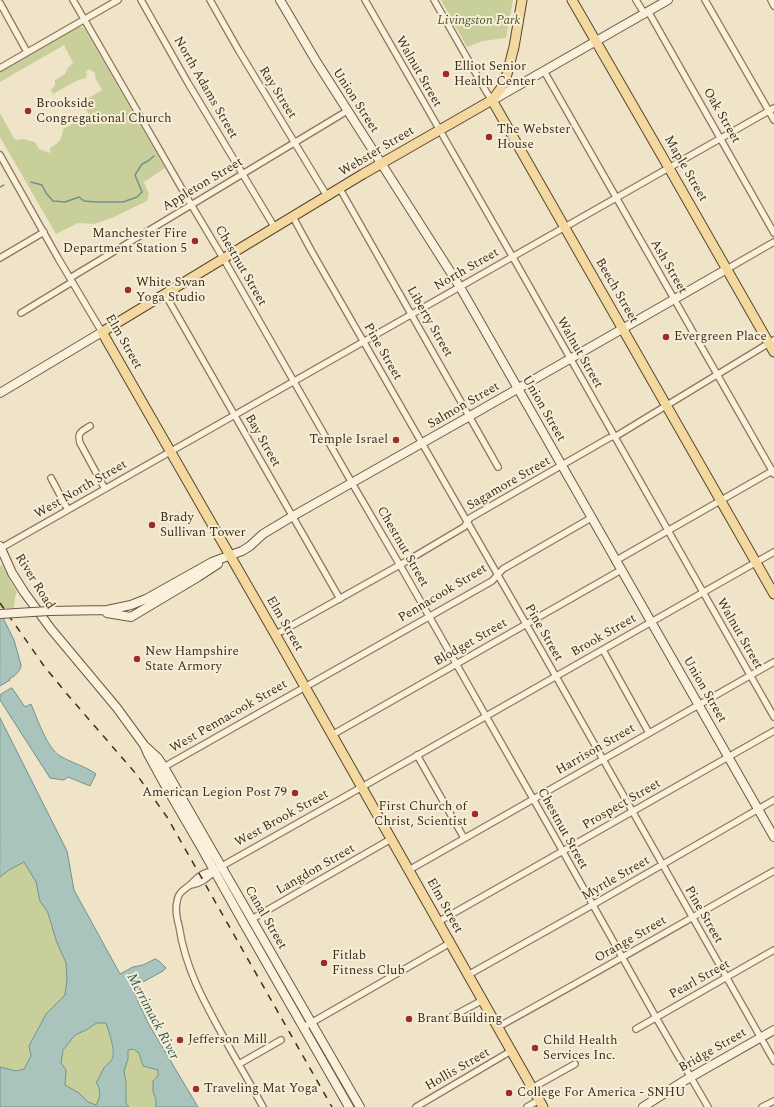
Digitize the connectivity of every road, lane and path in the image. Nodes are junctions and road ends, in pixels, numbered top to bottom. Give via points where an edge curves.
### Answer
1 (73, 0) edge
2 (118, 0) edge
3 (141, 0) edge
4 (210, 0) edge
5 (280, 0) edge
6 (365, 0) edge
7 (434, 0) edge
8 (522, 0) edge
9 (572, 0) edge
10 (636, 0) edge
11 (668, 0) edge
12 (705, 0) edge
13 (771, 0) edge
14 (0, 3) edge
15 (774, 6) edge
16 (646, 12) junction
17 (84, 20) junction
18 (596, 41) junction
19 (28, 52) junction
20 (0, 68) edge
21 (544, 71) junction
22 (506, 79) junction
23 (514, 88) junction
24 (492, 100) junction
25 (771, 110) edge
26 (347, 111) junction
27 (774, 120) edge
28 (439, 130) junction
29 (721, 139) junction
30 (295, 143) junction
31 (1, 159) edge
32 (381, 164) junction
33 (669, 168) junction
34 (242, 174) junction
35 (340, 189) junction
36 (328, 196) junction
37 (616, 198) junction
38 (191, 205) junction
39 (293, 217) junction
40 (564, 227) junction
41 (276, 228) junction
42 (44, 232) junction
43 (774, 233) edge
44 (774, 242) edge
45 (512, 257) junction
46 (0, 258) edge
47 (224, 259) junction
48 (726, 269) junction
49 (71, 280) junction
50 (460, 287) junction
51 (165, 294) junction
52 (674, 299) junction
53 (22, 313) dead end
54 (411, 315) junction
55 (622, 329) junction
56 (102, 332) junction
57 (771, 341) edge
58 (364, 342) junction
59 (774, 352) edge
60 (570, 359) junction
61 (717, 374) junction
62 (294, 381) junction
63 (518, 389) junction
64 (0, 393) edge
65 (666, 406) junction
66 (234, 415) junction
67 (470, 416) junction
68 (90, 426) dead end
69 (614, 436) junction
70 (422, 443) junction
71 (171, 451) junction
72 (562, 466) junction
73 (498, 467) dead end
74 (773, 472) edge
75 (51, 478) dead end
76 (352, 483) junction
77 (105, 489) junction
78 (720, 501) junction
79 (68, 510) junction
80 (293, 516) junction
81 (591, 518) junction
82 (467, 523) junction
83 (668, 531) junction
84 (0, 547) edge
85 (774, 552) edge
86 (230, 555) junction
87 (615, 561) junction
88 (756, 562) junction
89 (400, 565) junction
90 (620, 570) junction
91 (498, 575) junction
92 (703, 592) junction
93 (774, 594) edge
94 (340, 599) junction
95 (0, 614) edge
96 (429, 616) junction
97 (651, 622) junction
98 (525, 624) junction
99 (51, 629) joint
100 (275, 634) junction
101 (603, 650) junction
102 (774, 662) edge
103 (456, 664) junction
104 (750, 675) junction
105 (555, 677) junction
106 (305, 686) junction
107 (698, 705) junction
108 (486, 716) junction
109 (774, 717) edge
110 (774, 731) edge
111 (650, 733) junction
112 (332, 735) junction
113 (144, 745) junction
114 (417, 756) junction
115 (728, 757) junction
116 (602, 760) junction
117 (164, 767) junction
118 (362, 787) junction
119 (533, 799) junction
120 (774, 800) edge
121 (758, 810) junction
122 (632, 812) junction
123 (774, 837) edge
124 (464, 838) junction
125 (391, 839) junction
126 (562, 852) junction
127 (662, 865) junction
128 (222, 866) junction
129 (409, 870) junction
130 (774, 870) edge
131 (214, 871) junction
132 (592, 905) junction
133 (692, 917) junction
134 (252, 919) junction
135 (438, 922) junction
136 (450, 944) junction
137 (774, 950) edge
138 (622, 957) junction
139 (468, 975) junction
140 (727, 977) junction
141 (482, 1000) junction
142 (452, 1017) dead end
143 (655, 1017) junction
144 (312, 1023) junction
145 (304, 1027) junction
146 (498, 1027) junction
147 (636, 1028) dead end
148 (774, 1030) edge
149 (761, 1038) junction
150 (281, 1040) dead end
151 (511, 1051) junction
152 (774, 1061) edge
153 (239, 1064) junction
154 (575, 1064) dead end
155 (690, 1077) junction
156 (532, 1088) junction
157 (774, 1100) edge
158 (541, 1104) edge
159 (263, 1107) edge
160 (349, 1107) edge
161 (360, 1107) edge
162 (416, 1107) edge
163 (527, 1107) edge
164 (643, 1107) edge
165 (708, 1107) edge
166 (762, 1107) edge

1 - 17 street, Chestnut Street
2 - 17 street
3 - 34 street, North Adams Street
4 - 30 street, Ray Street
5 - 26 street, Union Street
6 - 28 street, Walnut Street
7 - 24 street, Beech Street
8 - 22 main road
9 - 18 main road, Maple Street
10 - 16 street, Oak Street
11 - 16 street, Webster Street
12 - 25 street
13 - 15 street
14 - 19 street
16 - 18 street, Webster Street
16 - 29 street, Oak Street
17 - 19 street
17 - 38 street, Chestnut Street
18 - 21 street, Webster Street
18 - 33 main road, Maple Street
19 - 20 street
21 - 23 street, Webster Street
21 - 37 street, Ash Street
22 - 23 street
22 - 24 main road
23 - 24 street, Webster Street
24 - 28 main road, Webster Street
24 - 40 main road, Beech Street
25 - 27 street
25 - 29 street, North Street
26 - 30 street, Appleton Street
26 - 32 street, Union Street
28 - 32 main road, Webster Street
28 - 45 street, Walnut Street
29 - 33 street, North Street
29 - 43 street, Oak Street
30 - 34 street, Appleton Street
30 - 36 street, Ray Street
31 - 42 street, Elm Street
32 - 35 main road, Webster Street
32 - 50 street, Union Street
33 - 37 street, North Street
33 - 48 main road, Maple Street
34 - 38 street, Appleton Street
34 - 41 street, North Adams Street
35 - 36 main road, Webster Street
35 - 54 street, Liberty Street
36 - 39 main road, Webster Street
37 - 40 street, North Street
37 - 52 street, Ash Street
38 - 47 street, Chestnut Street
38 - 49 street, Appleton Street
39 - 41 main road, Webster Street
39 - 58 street, Pine Street
40 - 45 street, North Street
40 - 55 main road, Beech Street
41 - 47 main road, Webster Street
42 - 46 street
42 - 49 street, Elm Street
44 - 48 street, Salmon Street
45 - 50 street, North Street
45 - 60 street, Walnut Street
47 - 51 main road, Webster Street
47 - 62 street, Chestnut Street
48 - 52 street, Salmon Street
48 - 57 main road, Maple Street
49 - 53 street, Appleton Street
49 - 56 street, Elm Street
50 - 54 street, North Street
50 - 63 street, Union Street
51 - 56 main road, Webster Street
51 - 66 street, Bay Street
52 - 55 street, Salmon Street
52 - 61 street, Ash Street
54 - 58 street, North Street
54 - 67 street, Liberty Street
55 - 60 street, Salmon Street
55 - 65 main road, Beech Street
56 - 64 street
56 - 71 main road, Elm Street
57 - 59 main road, Maple Street
57 - 61 street, Sagamore Street
58 - 62 street, North Street
58 - 70 street, Pine Street
60 - 63 street, Salmon Street
60 - 69 street, Walnut Street
61 - 65 street, Sagamore Street
61 - 74 street, Ash Street
62 - 66 street, North Street
62 - 76 street, Chestnut Street
63 - 67 street, Salmon Street
63 - 72 street, Union Street
65 - 69 street, Sagamore Street
65 - 78 main road, Beech Street
66 - 71 street, North Street
66 - 80 street, Bay Street
67 - 70 street, Salmon Street
67 - 73 street, Liberty Street
68 - 77 street via 78,435
69 - 72 street, Sagamore Street
69 - 83 street, Walnut Street
70 - 76 street, Salmon Street
70 - 82 street, Pine Street
71 - 77 street, West North Street
71 - 86 main road, Elm Street
72 - 81 street, Union Street
72 - 82 street, Sagamore Street via 470,518
74 - 78 street
75 - 79 street
76 - 80 street, Salmon Street
76 - 89 street, Chestnut Street
77 - 79 street, West North Street
78 - 83 street
78 - 88 main road, Beech Street
79 - 84 street, West North Street
80 - 86 street, Salmon Street via 263,534 246,549
80 - 94 street, Bay Street
81 - 87 street, Union Street
81 - 91 street, Pennacook Street via 503,568
82 - 89 street, Sagamore Street
82 - 91 street, Pine Street
83 - 87 street
83 - 92 street, Walnut Street
84 - 99 street, River Road via 17,583
85 - 88 street, Brook Street
86 - 95 street, Salmon Street, bridge via 212,562 139,602 115,609
86 - 100 main road, Elm Street
87 - 90 street, Union Street
88 - 92 street, Brook Street
88 - 93 main road, Beech Street
89 - 94 street, Sagamore Street
89 - 96 street, Chestnut Street
90 - 97 street, Union Street
90 - 98 street, Blodget Street
91 - 96 street, Pennacook Street via 492,581
91 - 98 street, Pine Street
92 - 97 street, Brook Street
92 - 104 street, Walnut Street
94 - 100 street, Sagamore Street
96 - 103 street, Chestnut Street
96 - 106 street, Pennacook Street
97 - 101 street, Brook Street
97 - 107 street, Union Street
98 - 103 street, Blodget Street
98 - 105 street, Pine Street
99 - 113 street, Canal Street via 117,708
100 - 106 main road, Elm Street
101 - 105 street, Brook Street
101 - 111 street
102 - 104 street, Harrison Street
103 - 108 street, Chestnut Street
103 - 112 street, Blodget Street
104 - 107 street, Harrison Street
104 - 109 street, Walnut Street
105 - 108 street, Brook Street
105 - 116 street, Pine Street
106 - 112 main road, Elm Street
106 - 117 street, West Pennacook Street
107 - 111 street, Harrison Street
107 - 115 street, Union Street
108 - 114 street, Brook Street
108 - 119 street, Chestnut Street
110 - 115 street, Prospect Street
111 - 116 street, Harrison Street
112 - 118 main road, Elm Street
113 - 117 street, Canal Street
113 - 131 street, Canal Street
114 - 118 street, Brook Street
114 - 124 street
115 - 121 street, Union Street
115 - 122 street, Prospect Street
116 - 119 street, Harrison Street
116 - 122 street, Pine Street
117 - 128 street, Canal Street
118 - 125 main road, Elm Street
118 - 128 street, West Brook Street
119 - 124 street, Harrison Street
119 - 126 street, Chestnut Street
120 - 121 street, Myrtle Street
121 - 123 street, Union Street
121 - 127 street, Myrtle Street
122 - 126 street, Prospect Street
122 - 127 street, Pine Street
124 - 129 street, Harrison Street
125 - 129 main road, Elm Street
125 - 134 street, Langdon Street
126 - 132 street, Chestnut Street
126 - 135 street, Prospect Street
127 - 132 street, Myrtle Street
127 - 133 street, Pine Street
128 - 131 street, West Brook Street
128 - 134 street, Canal Street
129 - 135 main road, Elm Street
130 - 133 street, Orange Street
131 - 145 street, Canal Street
131 - 153 street, West Brook Street via 198,884 191,885 180,893 177,902 178,920 188,966
132 - 138 street, Chestnut Street
132 - 139 street, Myrtle Street
133 - 138 street, Orange Street
133 - 140 street, Pine Street
134 - 144 street, Canal Street
135 - 136 main road, Elm Street
136 - 139 main road, Elm Street
136 - 144 street
137 - 140 street, Pearl Street
138 - 143 street, Chestnut Street
138 - 146 street, Orange Street
139 - 141 main road, Elm Street
140 - 143 street, Pearl Street
140 - 149 street, Pine Street
141 - 142 street
141 - 146 main road, Elm Street
143 - 147 street, Pearl Street
143 - 155 street, Chestnut Street
144 - 145 street
144 - 161 street, Canal Street
145 - 160 street, Canal Street
146 - 151 main road, Elm Street
148 - 149 street, Bridge Street
149 - 152 street, Pine Street
149 - 155 street, Bridge Street
150 - 153 street
151 - 156 main road, Elm Street
151 - 162 street, Hollis Street
153 - 159 street
154 - 156 street
155 - 164 street, Bridge Street
155 - 165 street, Chestnut Street
156 - 158 main road, Elm Street
157 - 166 street
158 - 163 street

